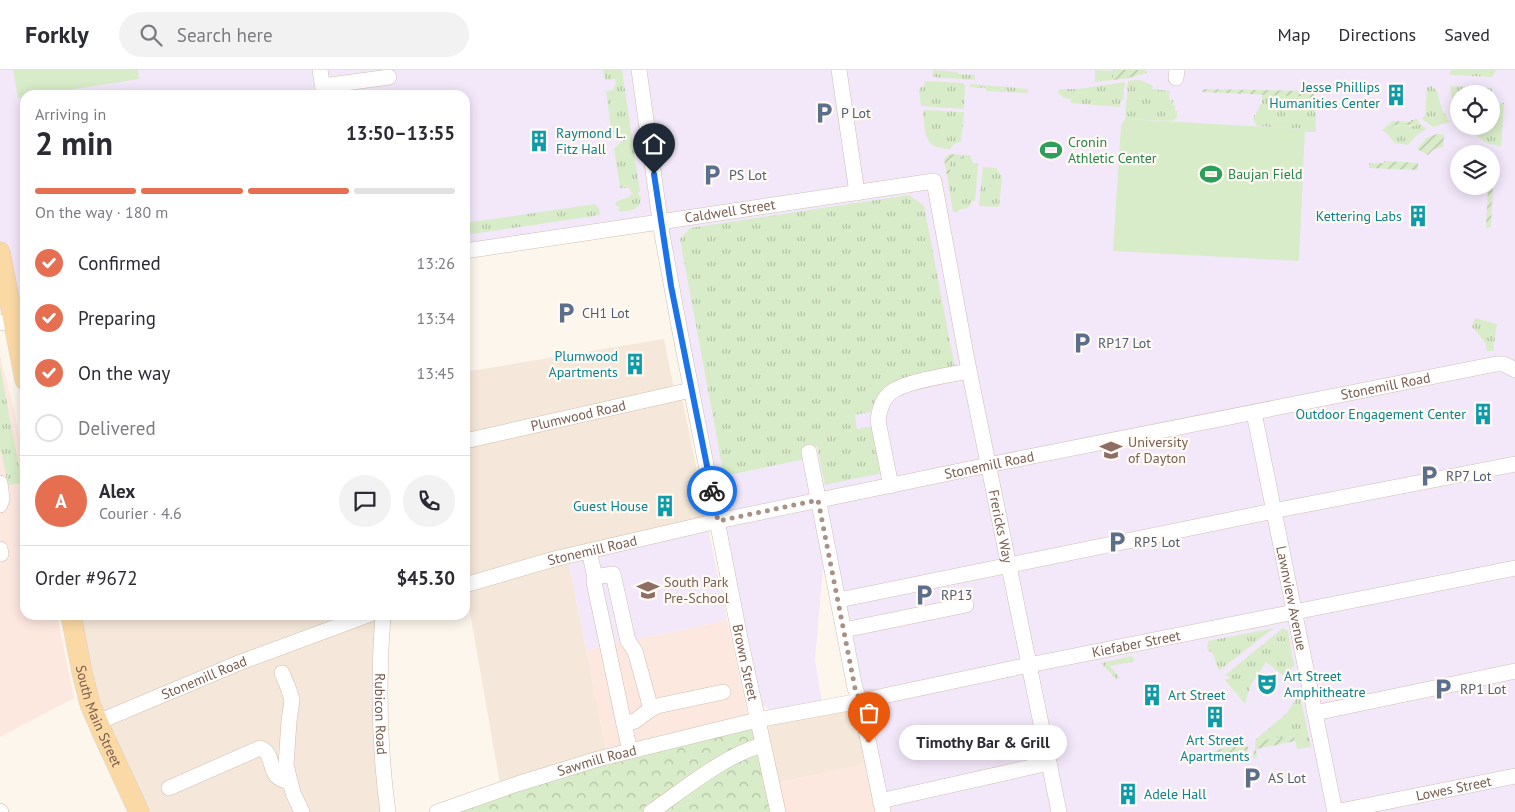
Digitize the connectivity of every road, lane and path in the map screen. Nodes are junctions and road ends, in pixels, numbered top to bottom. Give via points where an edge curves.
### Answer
1 (320, 70) edge
2 (639, 70) edge
3 (839, 70) edge
4 (389, 77) dead end
5 (323, 90) edge
6 (934, 181) joint
7 (857, 192) junction
8 (660, 221) junction
9 (470, 250) edge
10 (0, 252) edge
11 (13, 320) edge
12 (20, 340) edge
13 (1515, 370) edge
14 (969, 371) junction
15 (691, 390) junction
16 (1254, 413) junction
17 (470, 440) edge
18 (809, 452) dead end
19 (1515, 464) edge
20 (988, 465) junction
21 (0, 483) edge
22 (891, 486) junction
23 (818, 500) junction
24 (0, 505) edge
25 (1274, 511) junction
26 (718, 521) junction
27 (0, 549) edge
28 (589, 551) junction
29 (1, 554) edge
30 (1008, 565) junction
31 (1515, 568) edge
32 (595, 576) junction
33 (470, 584) edge
34 (839, 600) junction
35 (966, 605) dead end
36 (1295, 612) junction
37 (72, 620) edge
38 (355, 620) edge
39 (383, 620) edge
40 (844, 630) junction
41 (1029, 665) junction
42 (1515, 671) edge
43 (282, 673) dead end
44 (723, 692) dead end
45 (860, 701) junction
46 (651, 709) junction
47 (1315, 713) junction
48 (757, 720) junction
49 (98, 722) junction
50 (624, 724) junction
51 (763, 745) junction
52 (630, 751) junction
53 (1049, 763) junction
54 (1515, 776) edge
55 (289, 781) junction
56 (169, 788) dead end
57 (881, 806) edge
58 (139, 812) edge
59 (302, 812) edge
60 (388, 812) edge
61 (437, 812) edge
62 (651, 812) edge
63 (778, 812) edge
64 (1059, 812) edge
65 (1335, 812) edge

1 - 5 street
2 - 8 street, Brown Street
3 - 7 street
4 - 5 street
6 - 7 street, Caldwell Street
6 - 14 street, Frericks Way
7 - 8 street, Caldwell Street
8 - 9 street, Caldwell Street
8 - 15 street, Brown Street
10 - 11 main road
11 - 12 main road
13 - 16 street, Stonemill Road via 1496,364
14 - 20 street, Frericks Way
14 - 22 street via 908,384 893,391 883,402 878,421
15 - 17 street, Plumwood Road
15 - 26 street, Brown Street
16 - 20 street, Stonemill Road
16 - 25 street, Lawnview Avenue
18 - 23 street
19 - 25 street
20 - 22 street, Stonemill Road
20 - 30 street, Frericks Way
21 - 24 street
22 - 23 street, Stonemill Road
23 - 26 street, Stonemill Road
23 - 34 street
25 - 30 street
25 - 36 street, Lawnview Avenue
26 - 28 street, Stonemill Road
26 - 48 street, Brown Street
27 - 29 street
28 - 32 street
28 - 33 street, Stonemill Road
30 - 34 street
30 - 41 street, Frericks Way
31 - 36 street, Kiefaber Street
32 - 46 street via 613,574 628,641 636,651
32 - 50 street
34 - 40 street
35 - 40 street
36 - 41 street, Kiefaber Street
36 - 47 street, Lawnview Avenue
37 - 49 main road, South Main Street via 90,704
38 - 49 street, Stonemill Road via 242,662
39 - 60 street, Rubicon Road via 381,737
40 - 45 street
41 - 45 street, Kiefaber Street
41 - 53 street, Frericks Way
42 - 47 street
43 - 55 street via 292,700 286,752
44 - 46 street
45 - 48 street, Kiefaber Street
45 - 57 street
46 - 50 street via 635,722
47 - 65 street, Lawnview Avenue
48 - 51 street, Brown Street
48 - 52 street, Sawmill Road
49 - 58 main road, South Main Street
50 - 52 street
51 - 62 street via 736,756
51 - 63 street, Brown Street
52 - 61 street, Sawmill Road via 517,784
53 - 57 street
53 - 64 street, Frericks Way
54 - 65 street, Lowes Street
55 - 56 street via 274,774 268,753 260,748
55 - 59 street

